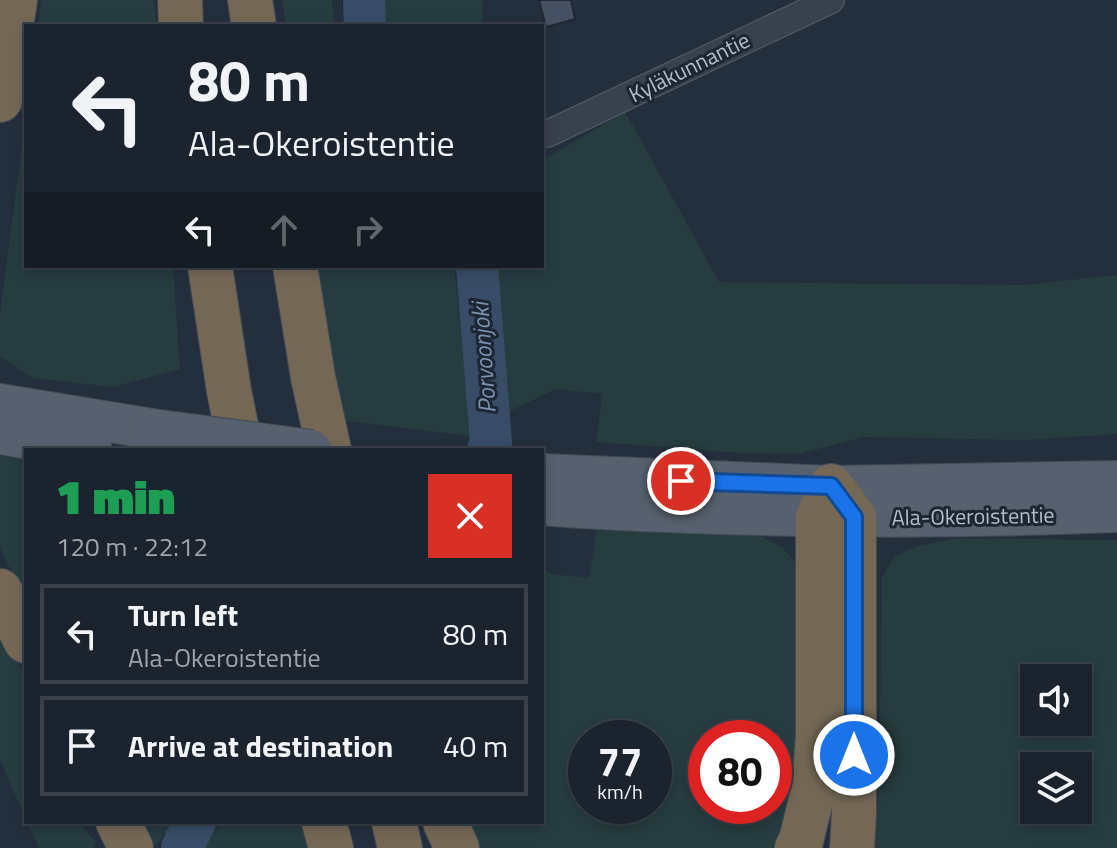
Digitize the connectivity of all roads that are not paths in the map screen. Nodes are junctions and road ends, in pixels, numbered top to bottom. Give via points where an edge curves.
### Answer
1 (15, 0) edge
2 (180, 0) edge
3 (248, 0) edge
4 (819, 2) edge
5 (181, 24) edge
6 (252, 24) edge
7 (0, 100) edge
8 (547, 134) dead end
9 (210, 268) edge
10 (278, 268) edge
11 (295, 268) edge
12 (0, 404) edge
13 (0, 434) edge
14 (80, 448) edge
15 (241, 448) edge
16 (295, 448) edge
17 (310, 448) edge
18 (329, 448) edge
19 (1117, 481) edge
20 (551, 490) edge
21 (834, 507) junction
22 (1117, 512) edge
23 (0, 591) edge
24 (24, 637) edge
25 (119, 824) edge
26 (325, 824) edge
27 (394, 824) edge
28 (446, 824) edge
29 (131, 848) edge
30 (331, 848) edge
31 (400, 848) edge
32 (457, 848) edge
33 (797, 848) edge
34 (852, 848) edge

1 - 7 highway
2 - 5 highway
3 - 6 highway
4 - 8 street, Kyläkunnantie
9 - 15 highway
10 - 17 highway
11 - 18 highway
12 - 16 main road, bridge
13 - 14 main road
19 - 21 main road, Ala-Okeroistentie
20 - 21 main road, Ala-Okeroistentie
21 - 22 main road, Ala-Okeroistentie via 993,516
21 - 33 highway via 814,787
21 - 34 highway
23 - 24 highway
25 - 29 highway
26 - 30 highway
27 - 31 highway
28 - 32 highway

